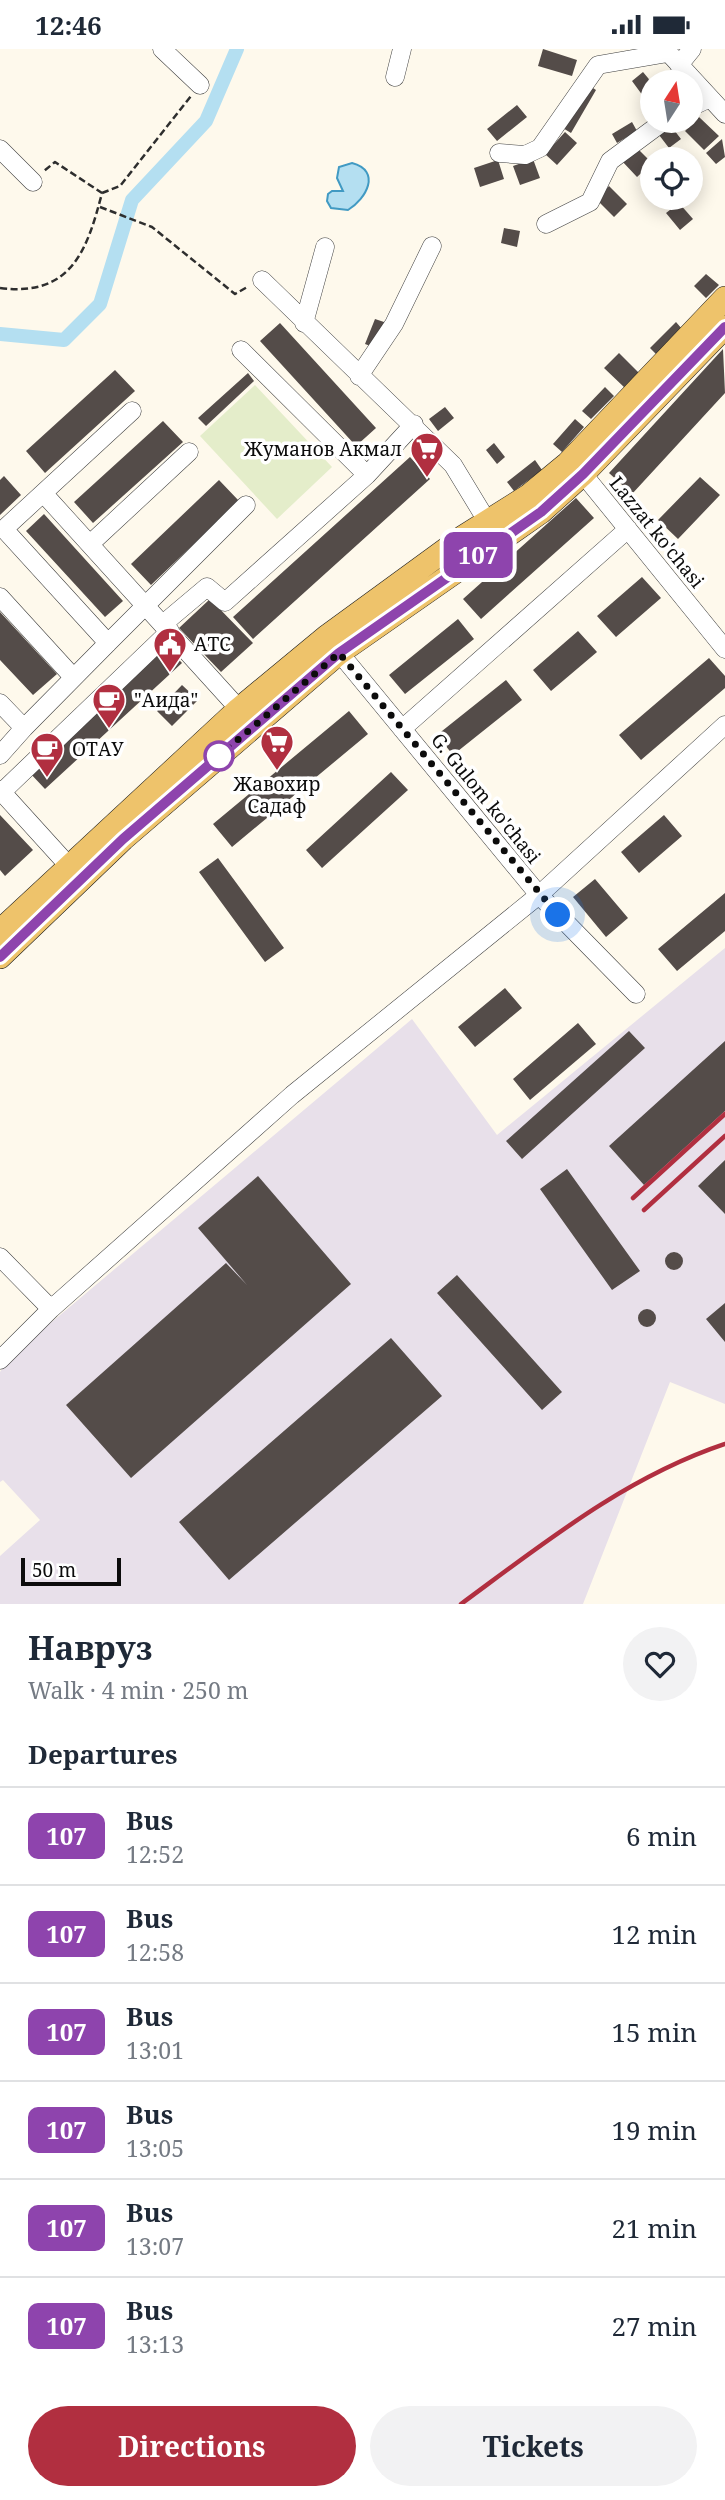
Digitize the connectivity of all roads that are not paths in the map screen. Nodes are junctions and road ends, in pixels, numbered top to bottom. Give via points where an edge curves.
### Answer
1 (162, 49) edge
2 (402, 49) edge
3 (692, 49) edge
4 (671, 56) edge
5 (395, 77) dead end
6 (200, 85) road end
7 (710, 98) junction
8 (704, 101) edge
9 (725, 114) edge
10 (648, 133) edge
11 (0, 149) edge
12 (499, 153) dead end
13 (33, 182) road end
14 (546, 224) dead end
15 (432, 246) dead end
16 (325, 247) dead end
17 (262, 280) road end
18 (725, 298) edge
19 (304, 323) junction
20 (725, 327) edge
21 (241, 350) dead end
22 (359, 376) junction
23 (132, 411) dead end
24 (414, 424) junction
25 (189, 452) dead end
26 (583, 474) junction
27 (367, 475) junction
28 (44, 494) junction
29 (246, 505) dead end
30 (487, 521) junction
31 (628, 529) junction
32 (2, 531) edge
33 (90, 544) junction
34 (189, 565) junction
35 (207, 587) junction
36 (0, 597) edge
37 (146, 605) junction
38 (167, 628) junction
39 (108, 643) junction
40 (333, 645) junction
41 (725, 649) edge
42 (73, 677) junction
43 (0, 703) edge
44 (239, 709) junction
45 (725, 725) edge
46 (24, 728) junction
47 (402, 729) junction
48 (0, 755) edge
49 (1, 791) edge
50 (68, 865) junction
51 (539, 895) junction
52 (0, 931) edge
53 (0, 957) edge
54 (636, 994) dead end
55 (0, 1257) edge
56 (51, 1309) junction
57 (0, 1360) edge

1 - 6 street
2 - 5 street
3 - 4 street
4 - 7 street
4 - 12 street via 598,65 540,148 525,155
7 - 8 street
7 - 9 street
10 - 14 street via 610,161 590,202
11 - 13 street
15 - 22 street via 394,324
16 - 19 street
17 - 19 street
18 - 30 main road via 568,463
19 - 22 street
20 - 26 main road
21 - 27 street
22 - 24 street
23 - 28 street
24 - 27 street
24 - 30 street via 453,465
25 - 33 street
26 - 31 street, Lazzat ko'chasi
26 - 40 main road via 541,512
27 - 35 street via 225,602
28 - 32 street
28 - 33 street
29 - 34 street
30 - 40 main road
31 - 41 street, Lazzat ko'chasi
31 - 47 street
32 - 39 street
33 - 37 street
34 - 35 street
34 - 37 street
35 - 38 street
36 - 42 street
37 - 38 street
37 - 39 street
38 - 44 street
38 - 49 street
39 - 42 street
40 - 44 main road
40 - 47 street, G. Gulom ko'chasi
40 - 53 main road
42 - 46 street
43 - 46 street
44 - 50 main road
45 - 51 street
46 - 48 street
47 - 51 street, G. Gulom ko'chasi
49 - 50 street
50 - 52 main road
51 - 54 street, G. Gulom ko'chasi
51 - 56 street via 292,1095
55 - 56 street
56 - 57 street

